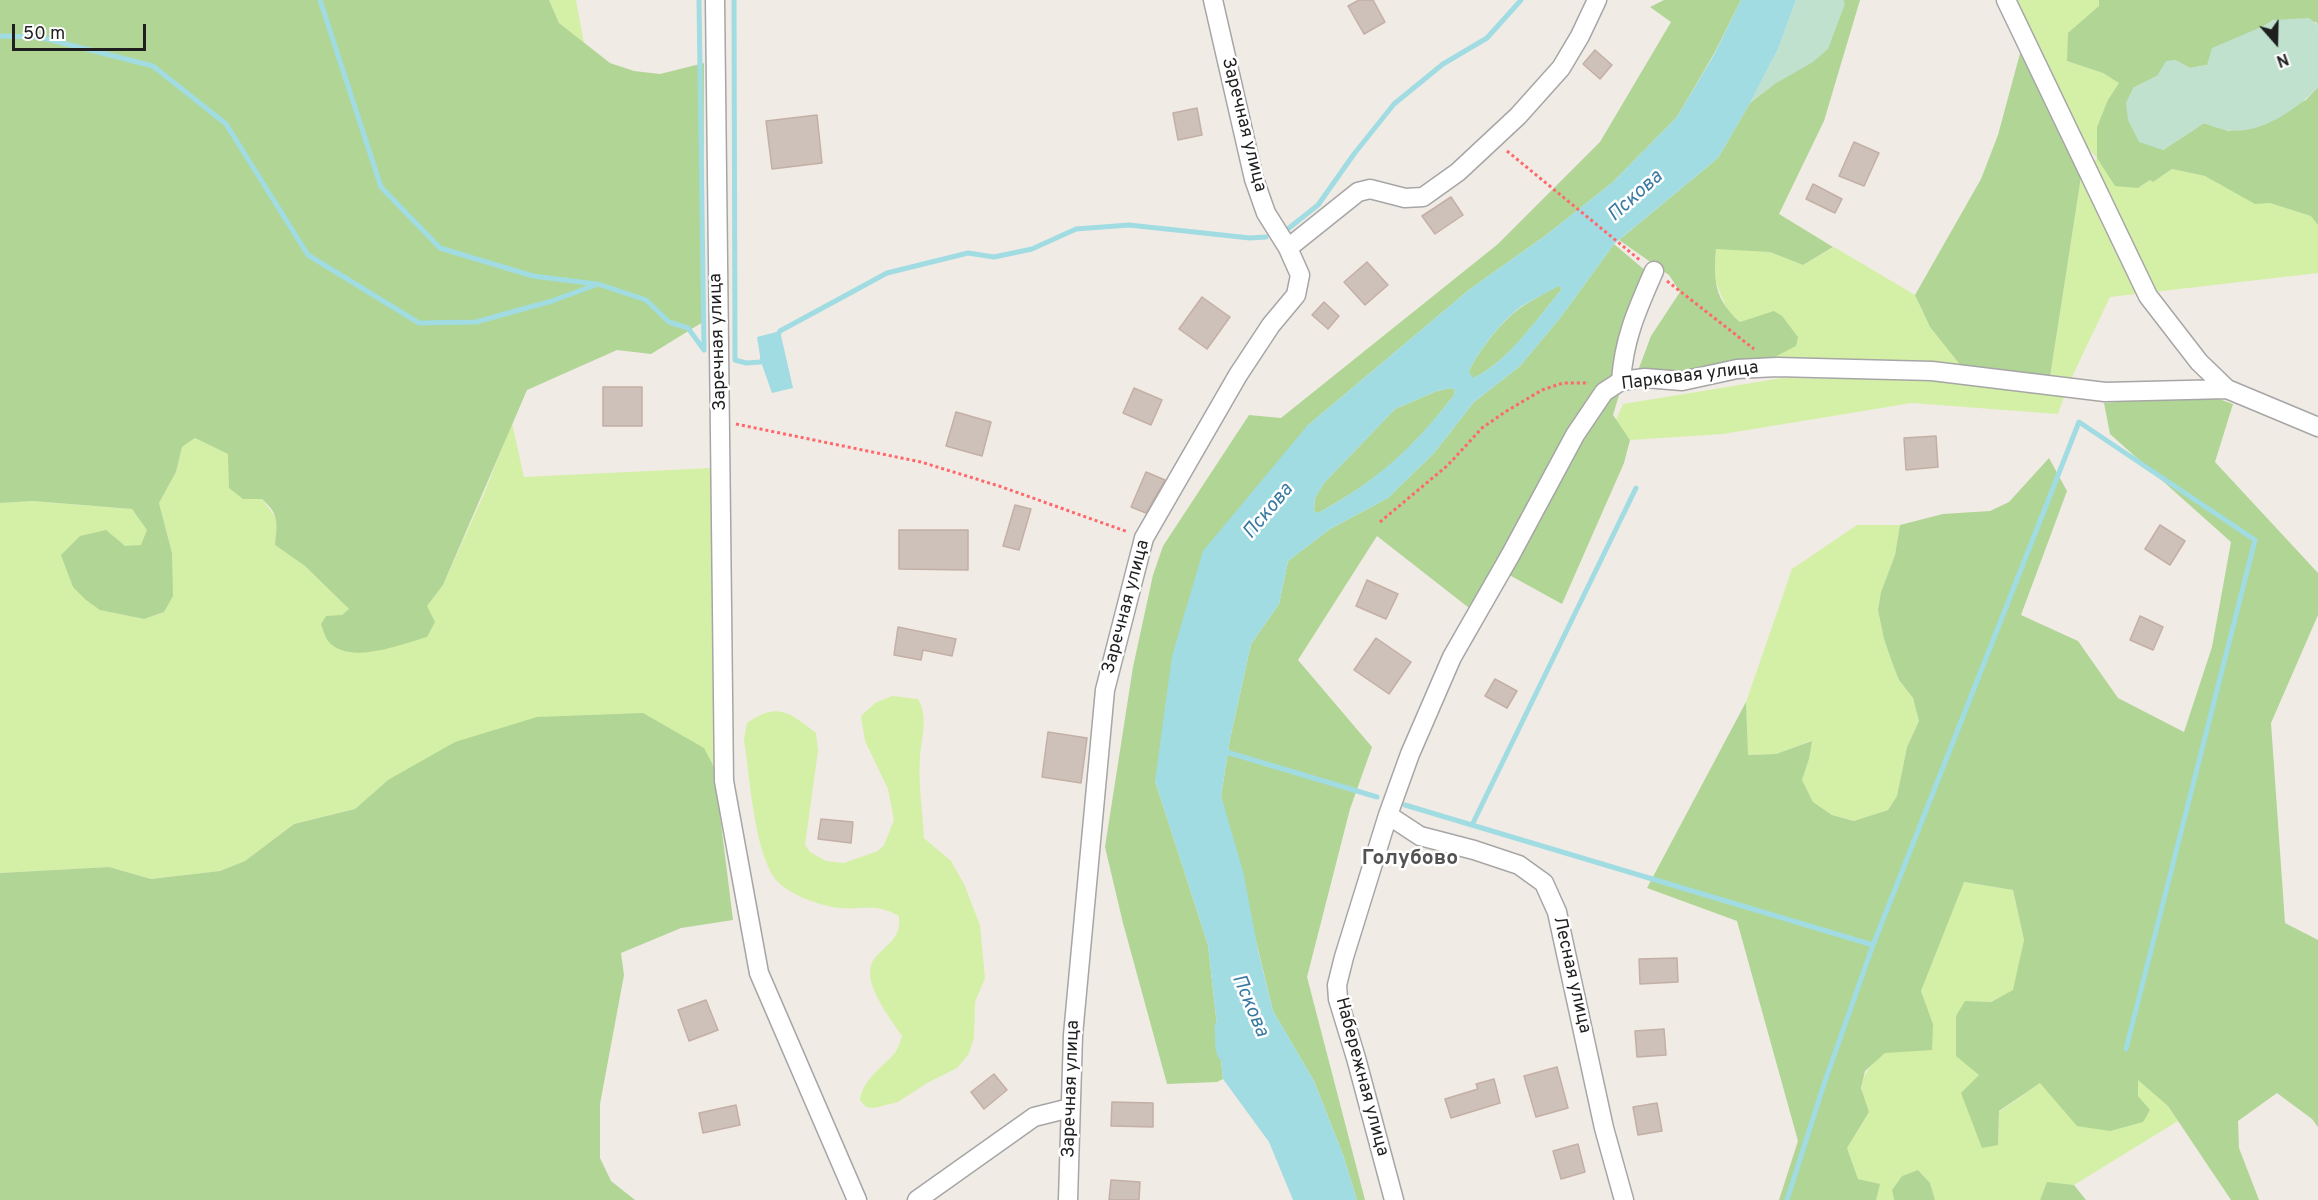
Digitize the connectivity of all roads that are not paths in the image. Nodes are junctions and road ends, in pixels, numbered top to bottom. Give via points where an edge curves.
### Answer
1 (715, 0) edge
2 (1213, 0) edge
3 (1597, 0) edge
4 (2006, 0) edge
5 (1288, 248) junction
6 (1654, 271) road end
7 (1621, 381) junction
8 (2227, 389) junction
9 (2318, 427) edge
10 (1388, 815) junction
11 (1070, 1108) junction
12 (858, 1200) edge
13 (917, 1200) edge
14 (1068, 1200) edge
15 (1394, 1200) edge
16 (1624, 1200) edge

1 - 12 street, Заречная улица via 724,781 759,973
2 - 5 street, Заречная улица via 1254,179 1266,213
3 - 5 street via 1561,68 1518,116 1458,172 1423,197 1405,198 1370,189 1358,192
4 - 8 street via 2148,296 2199,362
5 - 11 street, Заречная улица via 1300,275 1296,295 1238,375 1144,538 1105,690 1073,1035
6 - 7 street via 1631,324
7 - 8 street, Парковая улица via 1682,381 1737,369 1777,368 1932,371 2105,392
7 - 10 street, Парковая улица via 1604,392 1575,435 1452,657
8 - 9 street, Парковая улица
10 - 15 street, Набережная улица via 1338,985 1342,1015
10 - 16 street, Лесная улица via 1420,836 1519,865 1544,884 1557,912 1604,1128
11 - 13 street via 1034,1118
11 - 14 street, Заречная улица

